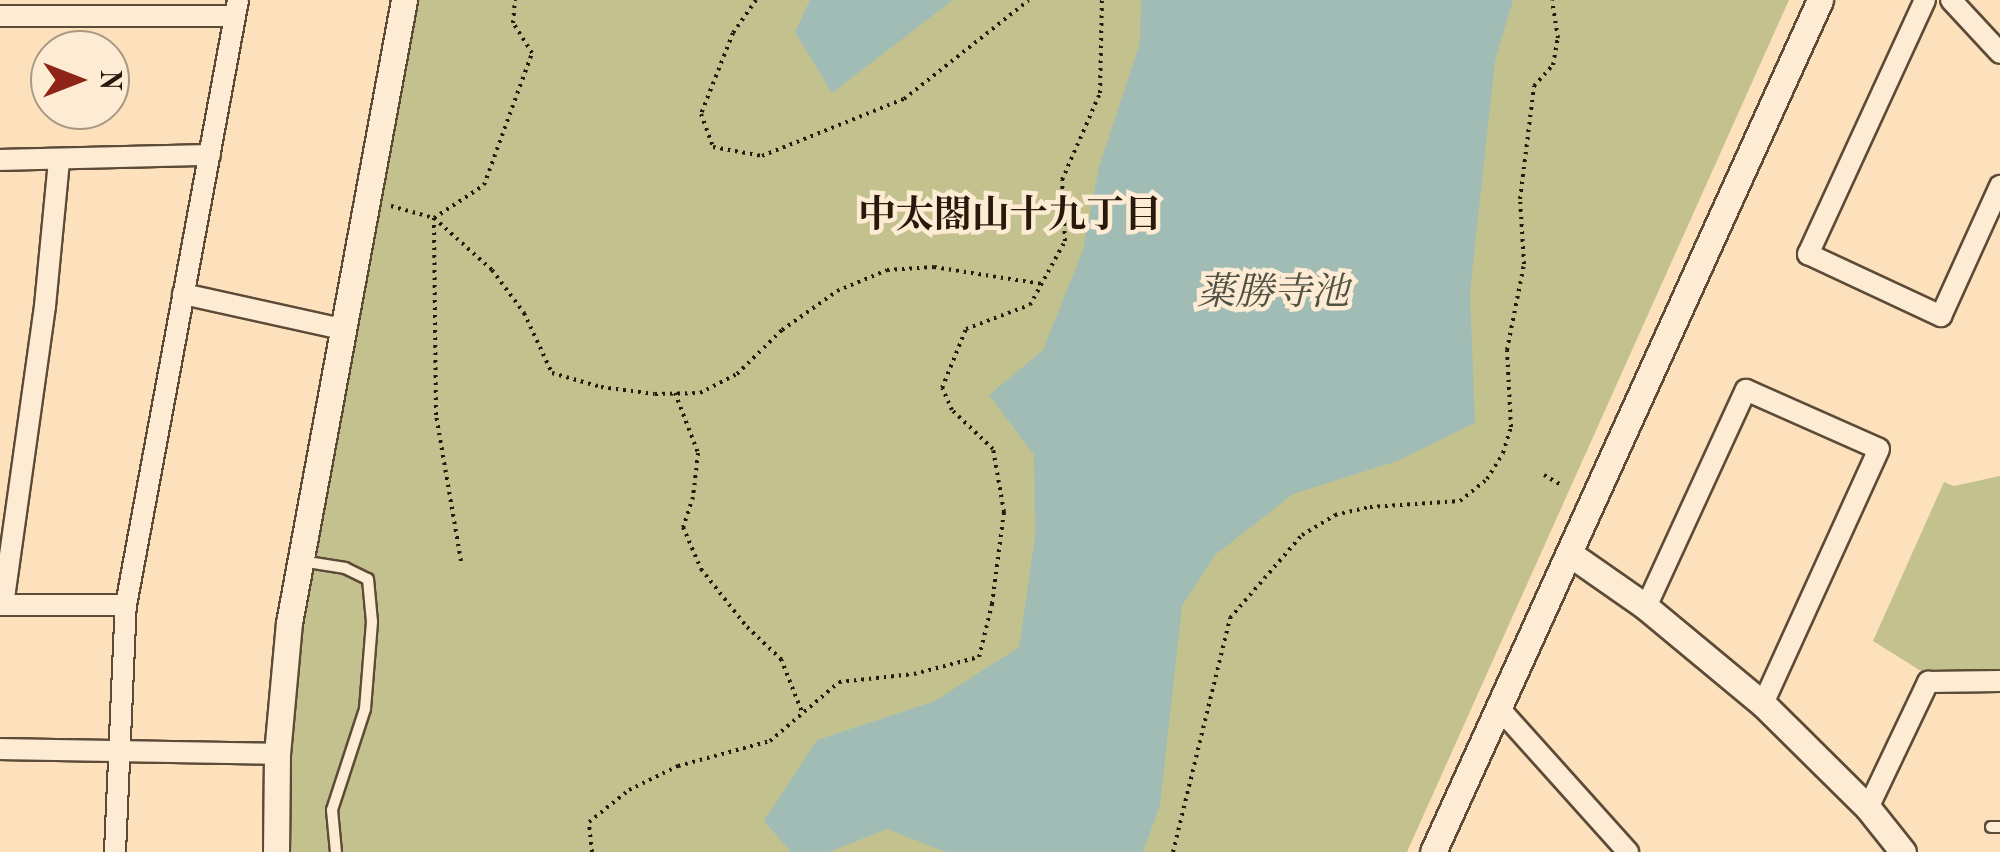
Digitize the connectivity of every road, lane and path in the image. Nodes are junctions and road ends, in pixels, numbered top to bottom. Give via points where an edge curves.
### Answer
1 (404, 0) edge
2 (515, 0) edge
3 (756, 0) edge
4 (1028, 0) edge
5 (1102, 0) edge
6 (1552, 0) edge
7 (1820, 0) edge
8 (1926, 0) edge
9 (1952, 0) edge
10 (237, 8) edge
11 (0, 16) edge
12 (2000, 54) edge
13 (210, 154) junction
14 (0, 160) edge
15 (59, 160) junction
16 (2000, 186) edge
17 (366, 200) junction
18 (434, 218) junction
19 (1042, 284) junction
20 (183, 294) junction
21 (342, 329) junction
22 (675, 393) junction
23 (1544, 476) dead end
24 (1561, 485) dead end
25 (1570, 554) junction
26 (461, 560) dead end
27 (300, 561) junction
28 (2, 605) edge
29 (126, 605) junction
30 (1646, 607) junction
31 (2000, 682) edge
32 (1763, 704) junction
33 (1498, 707) junction
34 (802, 712) junction
35 (118, 748) junction
36 (0, 749) edge
37 (278, 754) junction
38 (1868, 808) junction
39 (115, 852) edge
40 (276, 852) edge
41 (336, 852) edge
42 (592, 852) edge
43 (1172, 852) edge
44 (1433, 852) edge
45 (1628, 852) edge
46 (1903, 852) edge

1 - 17 street
2 - 18 path via 513,24 532,53 484,185
3 - 4 path via 733,33 701,114 713,146 762,156 904,99
5 - 19 path via 1100,93 1062,180 1066,241
6 - 43 path via 1558,38 1553,65 1534,86 1529,123 1520,199 1524,264 1508,350 1511,426 1502,454 1487,479 1460,501 1335,515 1302,535 1230,618
7 - 25 street
8 - 16 street via 1808,254 1941,316
9 - 12 street
10 - 11 street
10 - 13 street
13 - 15 street
13 - 20 street
14 - 15 street
15 - 28 street
17 - 18 path
17 - 21 street
18 - 22 path via 492,270 524,313 552,372 601,388
18 - 26 path via 436,415
19 - 22 path via 934,267 887,270 823,301 737,374 700,393
19 - 34 path via 1030,305 966,329 942,388 952,410 993,450 1004,512 979,657 914,674 839,682
20 - 21 street
20 - 29 street
21 - 27 street
22 - 34 path via 698,453 683,527 701,569 781,659
23 - 24 path
25 - 30 street
25 - 33 street
27 - 37 street
27 - 41 lane via 344,568 368,580 372,622 364,709 332,810
28 - 29 street
29 - 35 street
30 - 32 street
30 - 32 street via 1746,390 1879,449
31 - 38 street via 1928,682
32 - 38 street
33 - 44 street
33 - 45 street
34 - 42 path via 770,741 678,766 629,790 589,822
35 - 36 street
35 - 37 street
35 - 39 street
37 - 40 street
38 - 46 street

